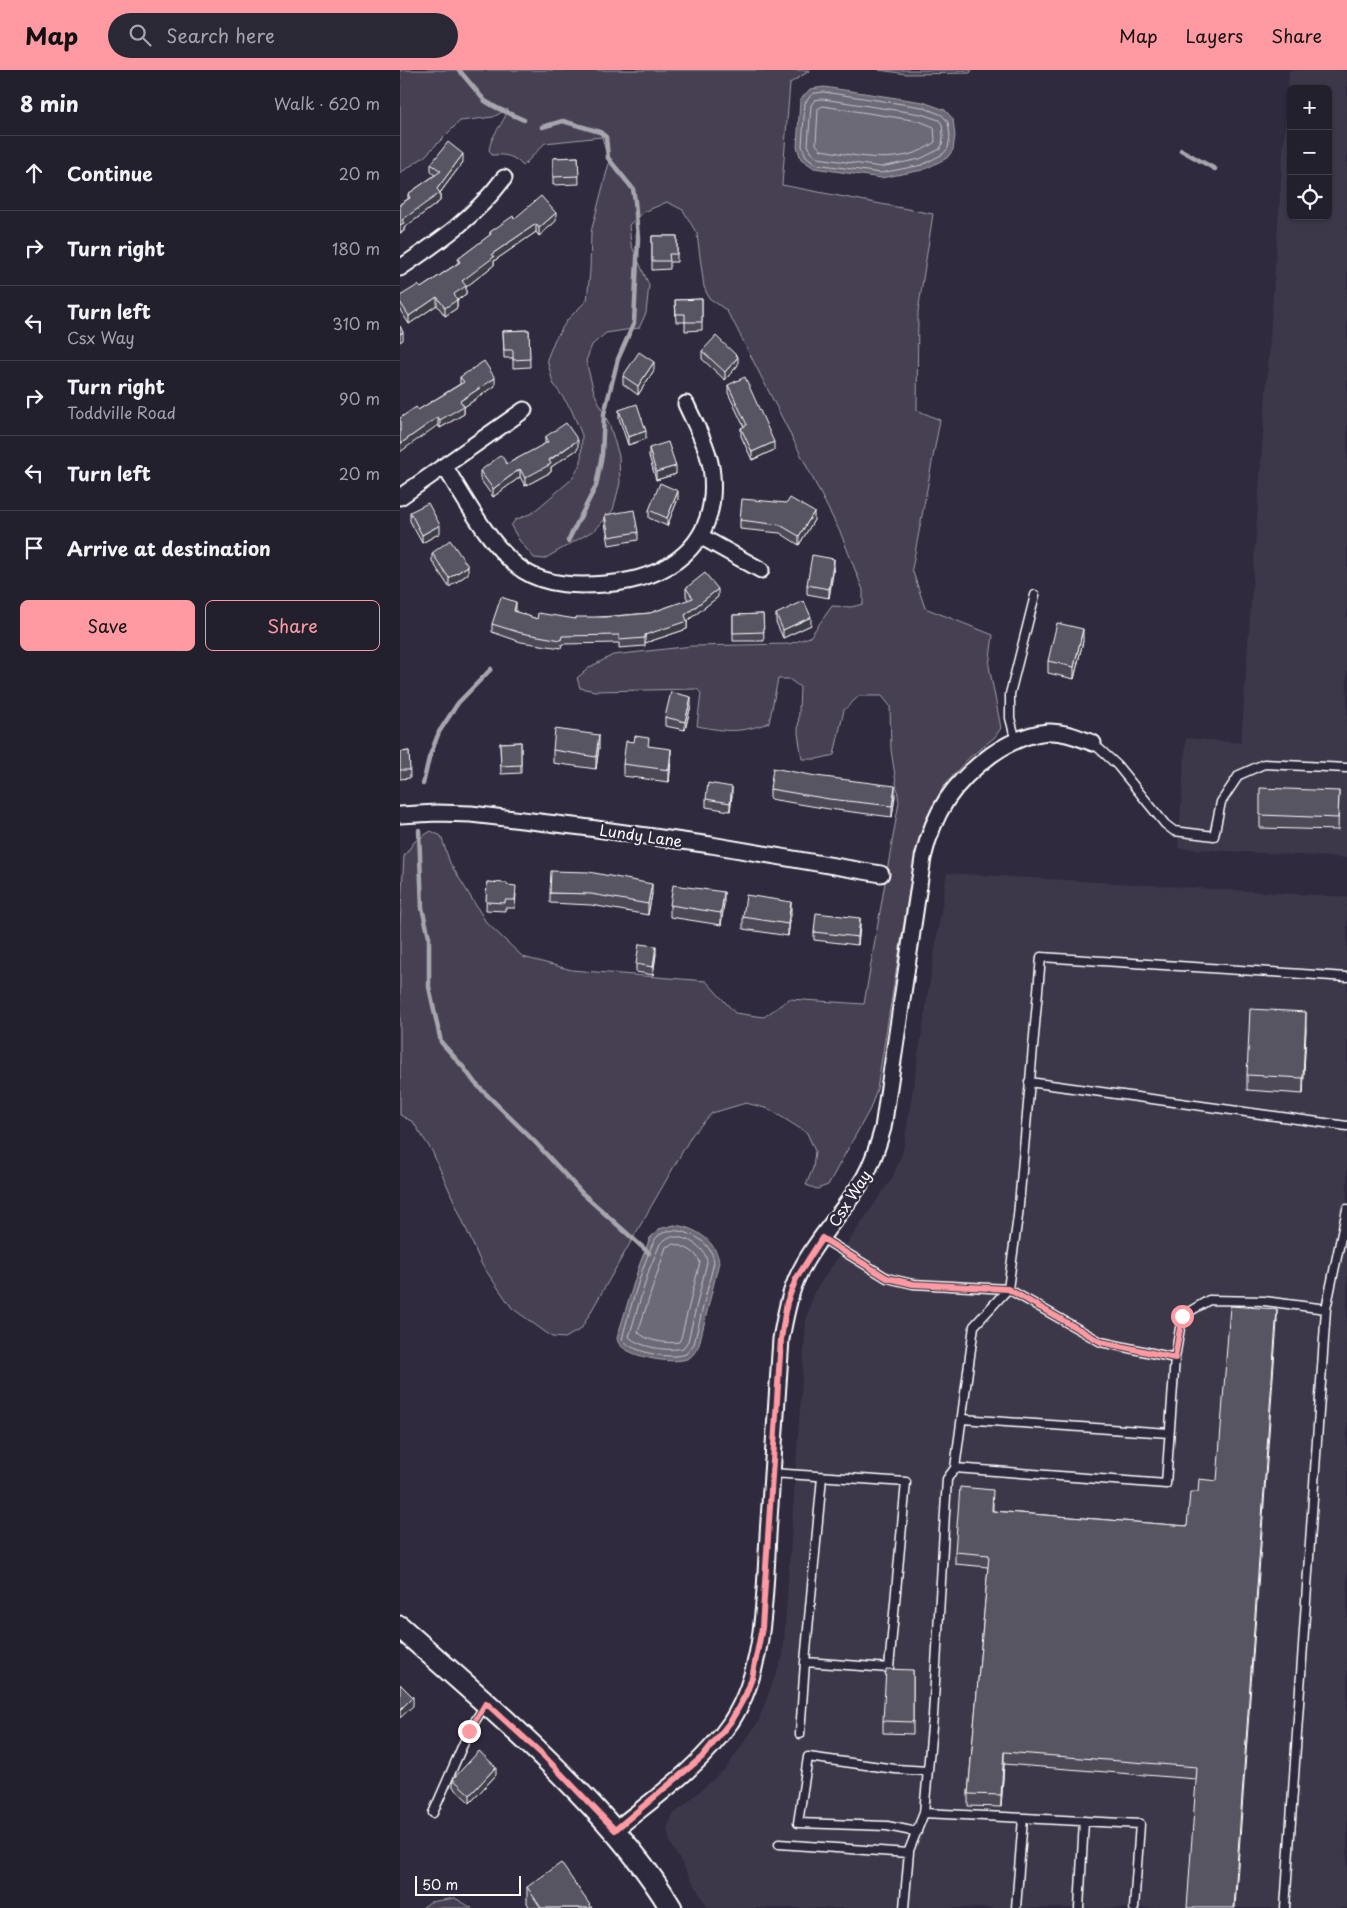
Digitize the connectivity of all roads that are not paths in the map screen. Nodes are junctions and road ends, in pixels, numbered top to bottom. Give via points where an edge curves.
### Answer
1 (504, 178) dead end
2 (400, 268) edge
3 (686, 404) dead end
4 (524, 410) dead end
5 (445, 466) junction
6 (400, 498) edge
7 (700, 536) junction
8 (761, 570) dead end
9 (1035, 595) dead end
10 (1016, 741) junction
11 (1093, 743) joint
12 (1347, 768) edge
13 (400, 815) edge
14 (881, 874) dead end
15 (1347, 977) edge
16 (1029, 1082) junction
17 (1347, 1126) edge
18 (1347, 1210) edge
19 (822, 1238) junction
20 (1008, 1289) junction
21 (1326, 1309) junction
22 (1175, 1358) junction
23 (962, 1419) junction
24 (1169, 1433) junction
25 (956, 1468) junction
26 (772, 1473) junction
27 (822, 1477) junction
28 (400, 1627) edge
29 (806, 1662) junction
30 (486, 1703) junction
31 (800, 1734) dead end
32 (928, 1770) junction
33 (433, 1813) dead end
34 (924, 1813) junction
35 (1023, 1818) junction
36 (1084, 1821) junction
37 (615, 1830) junction
38 (917, 1832) junction
39 (779, 1844) dead end
40 (909, 1852) junction
41 (671, 1908) edge
42 (904, 1908) edge
43 (1016, 1908) edge
44 (1079, 1908) edge
45 (1134, 1908) edge
46 (1285, 1908) edge

1 - 2 street via 468,219
3 - 7 street via 712,473 710,508
4 - 5 street
5 - 6 street
5 - 7 street via 508,558 526,572 554,582 593,585 642,579 664,570 682,557
7 - 8 street
9 - 10 lane via 1010,694 1010,718
10 - 11 street, Csx Way via 1049,732
10 - 19 street, Csx Way via 1000,748 971,770 954,788 934,821 923,858 883,1128 876,1154 864,1177
11 - 12 lane via 1117,765 1174,831 1214,836 1221,802 1239,774 1264,764
13 - 14 street, Lundy Lane via 471,814 573,826
15 - 16 lane via 1040,957
16 - 17 lane
16 - 20 lane via 1018,1216
18 - 21 lane
19 - 20 lane via 887,1278 913,1284
19 - 26 street, Csx Way via 796,1279 787,1302 781,1339
20 - 22 lane via 1101,1342
20 - 23 lane via 974,1326
21 - 22 lane via 1264,1301 1209,1300 1182,1316
21 - 46 lane
22 - 24 lane
23 - 24 lane
23 - 25 lane
24 - 25 lane via 1166,1484
25 - 32 lane via 947,1479
26 - 27 lane
26 - 37 street, Csx Way via 762,1628 746,1694 731,1721 702,1757
27 - 29 lane
27 - 29 lane via 906,1482 889,1668
28 - 30 street
29 - 31 lane
30 - 33 lane via 469,1731
30 - 37 street via 544,1756
32 - 34 lane
32 - 38 lane via 895,1769 808,1757 798,1823 887,1826
34 - 35 lane
34 - 38 lane
35 - 36 lane
35 - 43 lane
36 - 44 lane
36 - 45 lane via 1140,1824
37 - 41 street
38 - 40 lane
39 - 40 lane
40 - 42 lane

